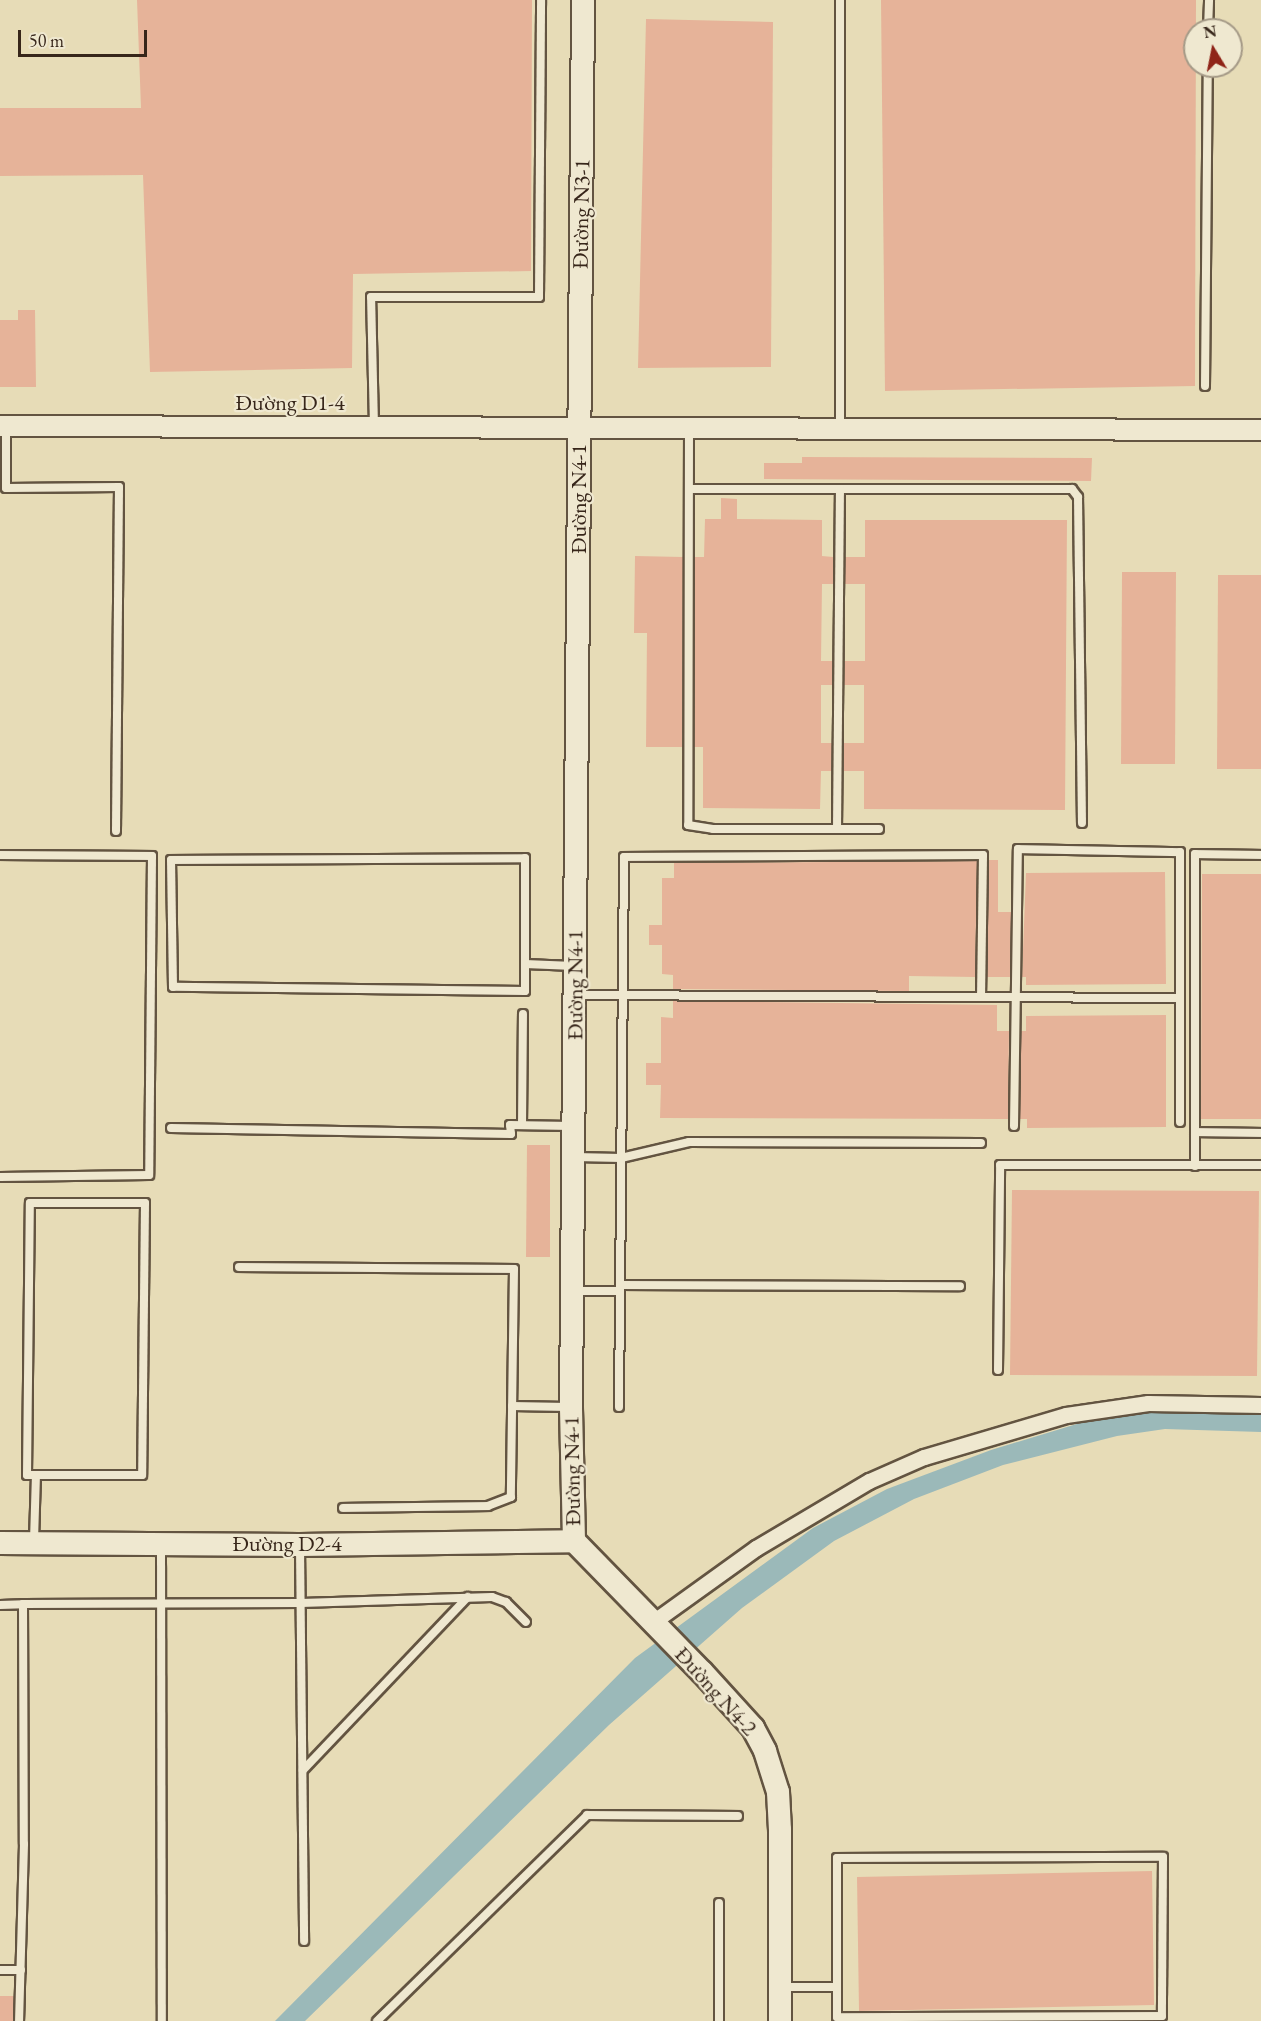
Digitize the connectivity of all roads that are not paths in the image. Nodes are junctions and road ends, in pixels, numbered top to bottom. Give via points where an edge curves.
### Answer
1 (541, 0) edge
2 (583, 0) edge
3 (840, 0) edge
4 (1209, 0) edge
5 (1208, 18) edge
6 (1208, 78) edge
7 (1205, 386) dead end
8 (3, 426) edge
9 (374, 427) junction
10 (579, 428) junction
11 (689, 428) junction
12 (840, 429) junction
13 (1261, 430) edge
14 (691, 489) junction
15 (840, 489) junction
16 (1082, 823) dead end
17 (837, 829) junction
18 (879, 829) dead end
19 (116, 831) dead end
20 (0, 855) edge
21 (1261, 855) edge
22 (525, 964) junction
23 (575, 966) junction
24 (575, 995) junction
25 (623, 996) junction
26 (981, 997) junction
27 (1016, 998) junction
28 (1180, 998) junction
29 (523, 1014) dead end
30 (1180, 1122) dead end
31 (522, 1125) junction
32 (574, 1126) junction
33 (1014, 1126) dead end
34 (171, 1128) dead end
35 (1195, 1132) junction
36 (1261, 1133) edge
37 (981, 1143) dead end
38 (573, 1157) junction
39 (621, 1158) junction
40 (1195, 1166) junction
41 (1261, 1166) edge
42 (0, 1177) edge
43 (238, 1267) dead end
44 (960, 1286) dead end
45 (620, 1288) junction
46 (572, 1291) junction
47 (998, 1370) dead end
48 (1261, 1405) edge
49 (512, 1406) junction
50 (571, 1407) junction
51 (618, 1407) dead end
52 (36, 1475) junction
53 (343, 1508) dead end
54 (34, 1542) junction
55 (161, 1542) junction
56 (574, 1542) junction
57 (0, 1543) edge
58 (300, 1545) junction
59 (468, 1597) junction
60 (301, 1603) junction
61 (23, 1604) junction
62 (161, 1604) junction
63 (0, 1605) edge
64 (526, 1622) dead end
65 (653, 1622) junction
66 (303, 1770) junction
67 (738, 1816) dead end
68 (718, 1903) dead end
69 (304, 1941) dead end
70 (0, 1970) edge
71 (21, 1970) junction
72 (780, 1987) junction
73 (837, 1987) junction
74 (19, 2021) edge
75 (162, 2021) edge
76 (376, 2021) edge
77 (719, 2021) edge
78 (780, 2021) edge

1 - 9 lane via 539,297 371,297
2 - 10 main road, Đường N3-1
3 - 12 lane
4 - 5 lane
6 - 7 lane
8 - 9 street, Đường D1-4
8 - 19 lane via 6,488 119,488
9 - 10 street, Đường D1-4
10 - 11 street, Đường D1-4
10 - 23 main road, Đường N4-1
11 - 12 street, Đường D1-4
11 - 14 lane
12 - 13 street, Đường D1-4
14 - 15 lane
14 - 17 lane via 688,825 713,829
15 - 16 lane via 1072,489 1078,497
15 - 17 lane
17 - 18 lane
20 - 42 lane via 152,856 152,868 149,1175
21 - 35 lane via 1195,854
22 - 22 lane via 525,858 171,860 173,987 525,991
22 - 23 lane
23 - 24 main road, Đường N4-1
24 - 25 lane
24 - 32 main road, Đường N4-1
25 - 26 lane
25 - 26 lane via 624,857 982,855
25 - 39 lane
26 - 27 lane
27 - 28 lane
27 - 28 lane via 1018,849 1179,852
27 - 33 lane
28 - 30 lane
29 - 31 lane
31 - 32 lane
31 - 34 lane via 510,1125 510,1134
32 - 38 main road, Đường N4-1
35 - 36 lane
35 - 40 lane
37 - 39 lane via 689,1142
38 - 39 lane
38 - 46 main road, Đường N4-1
39 - 45 lane
40 - 41 lane
40 - 47 lane via 1000,1165
43 - 49 lane via 514,1269
44 - 45 lane
45 - 46 lane
45 - 51 lane
46 - 50 main road, Đường N4-1
48 - 65 street via 1148,1403 1066,1415 924,1457 869,1481 756,1548
49 - 50 lane
49 - 53 lane via 512,1492 504,1502 488,1506
50 - 56 main road, Đường N4-1
52 - 52 lane via 27,1475 30,1203 145,1203 142,1475
52 - 54 lane
54 - 55 main road, Đường D2-4
54 - 57 main road, Đường D2-4
55 - 58 main road, Đường D2-4
55 - 62 lane
56 - 58 main road, Đường D2-4
56 - 65 main road, Đường N4-2
58 - 60 lane
59 - 60 lane
59 - 64 lane via 501,1598
59 - 66 lane
60 - 62 lane
60 - 66 lane
61 - 62 lane
61 - 63 lane
61 - 71 lane
62 - 75 lane
65 - 72 main road, Đường N4-2 via 757,1735 778,1792
66 - 69 lane
67 - 76 lane via 587,1815
68 - 77 lane
70 - 71 lane
71 - 74 lane
72 - 73 lane
72 - 78 main road, Đường N4-2
73 - 73 lane via 837,2017 1162,2016 1163,1857 837,1857

